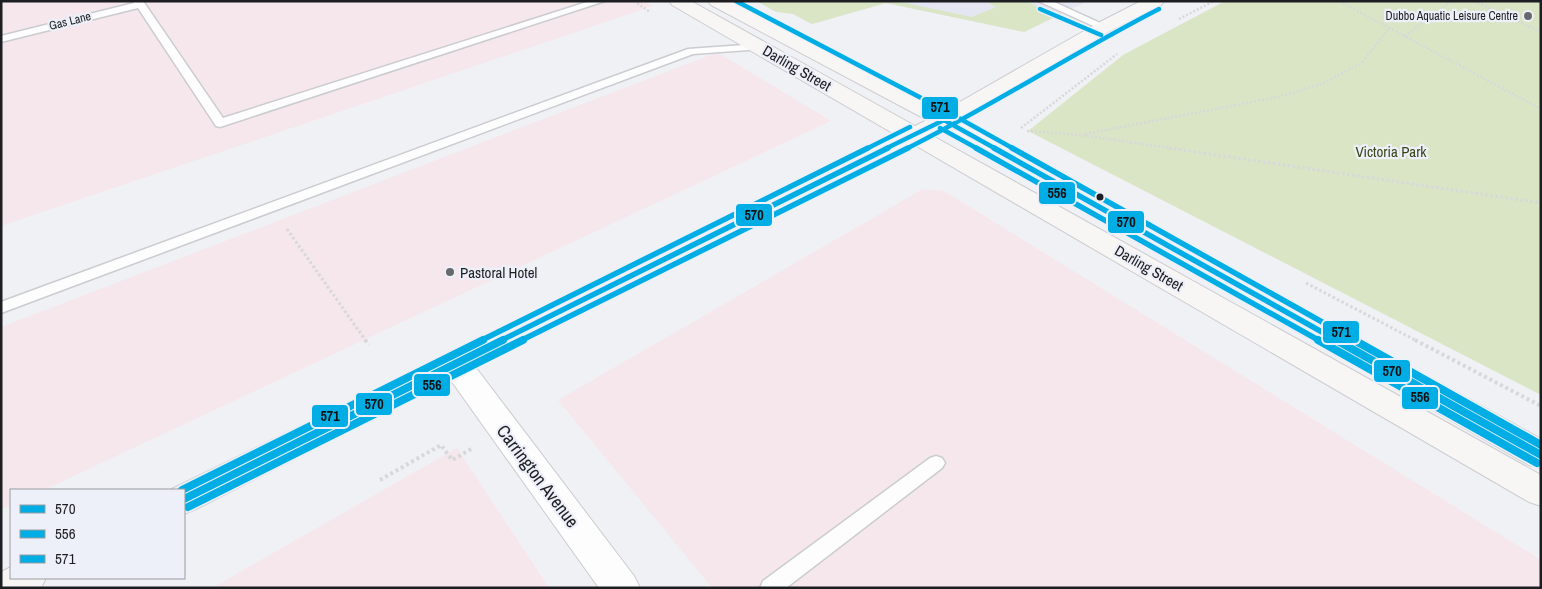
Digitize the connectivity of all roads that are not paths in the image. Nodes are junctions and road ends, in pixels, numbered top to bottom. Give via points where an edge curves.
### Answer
1 (600, 1) edge
2 (678, 1) edge
3 (717, 1) edge
4 (1042, 1) edge
5 (1155, 1) edge
6 (139, 2) edge
7 (1104, 27) junction
8 (1, 38) edge
9 (758, 47) junction
10 (944, 120) junction
11 (914, 135) junction
12 (1, 308) edge
13 (456, 364) junction
14 (1541, 455) edge
15 (936, 463) dead end
16 (1541, 492) edge
17 (185, 499) edge
18 (25, 579) edge
19 (7, 588) edge
20 (621, 588) edge
21 (770, 588) edge

1 - 6 lane via 220,123
2 - 9 street, Darling Street
3 - 10 street, Darling Street
4 - 7 lane
5 - 7 street
6 - 8 lane, Gas Lane
7 - 10 street
9 - 11 street, Darling Street
9 - 12 lane via 692,51
10 - 11 street
10 - 14 street, Darling Street
11 - 13 street
11 - 16 street, Darling Street
13 - 17 street
13 - 20 street, Carrington Avenue
15 - 21 lane
18 - 19 street

